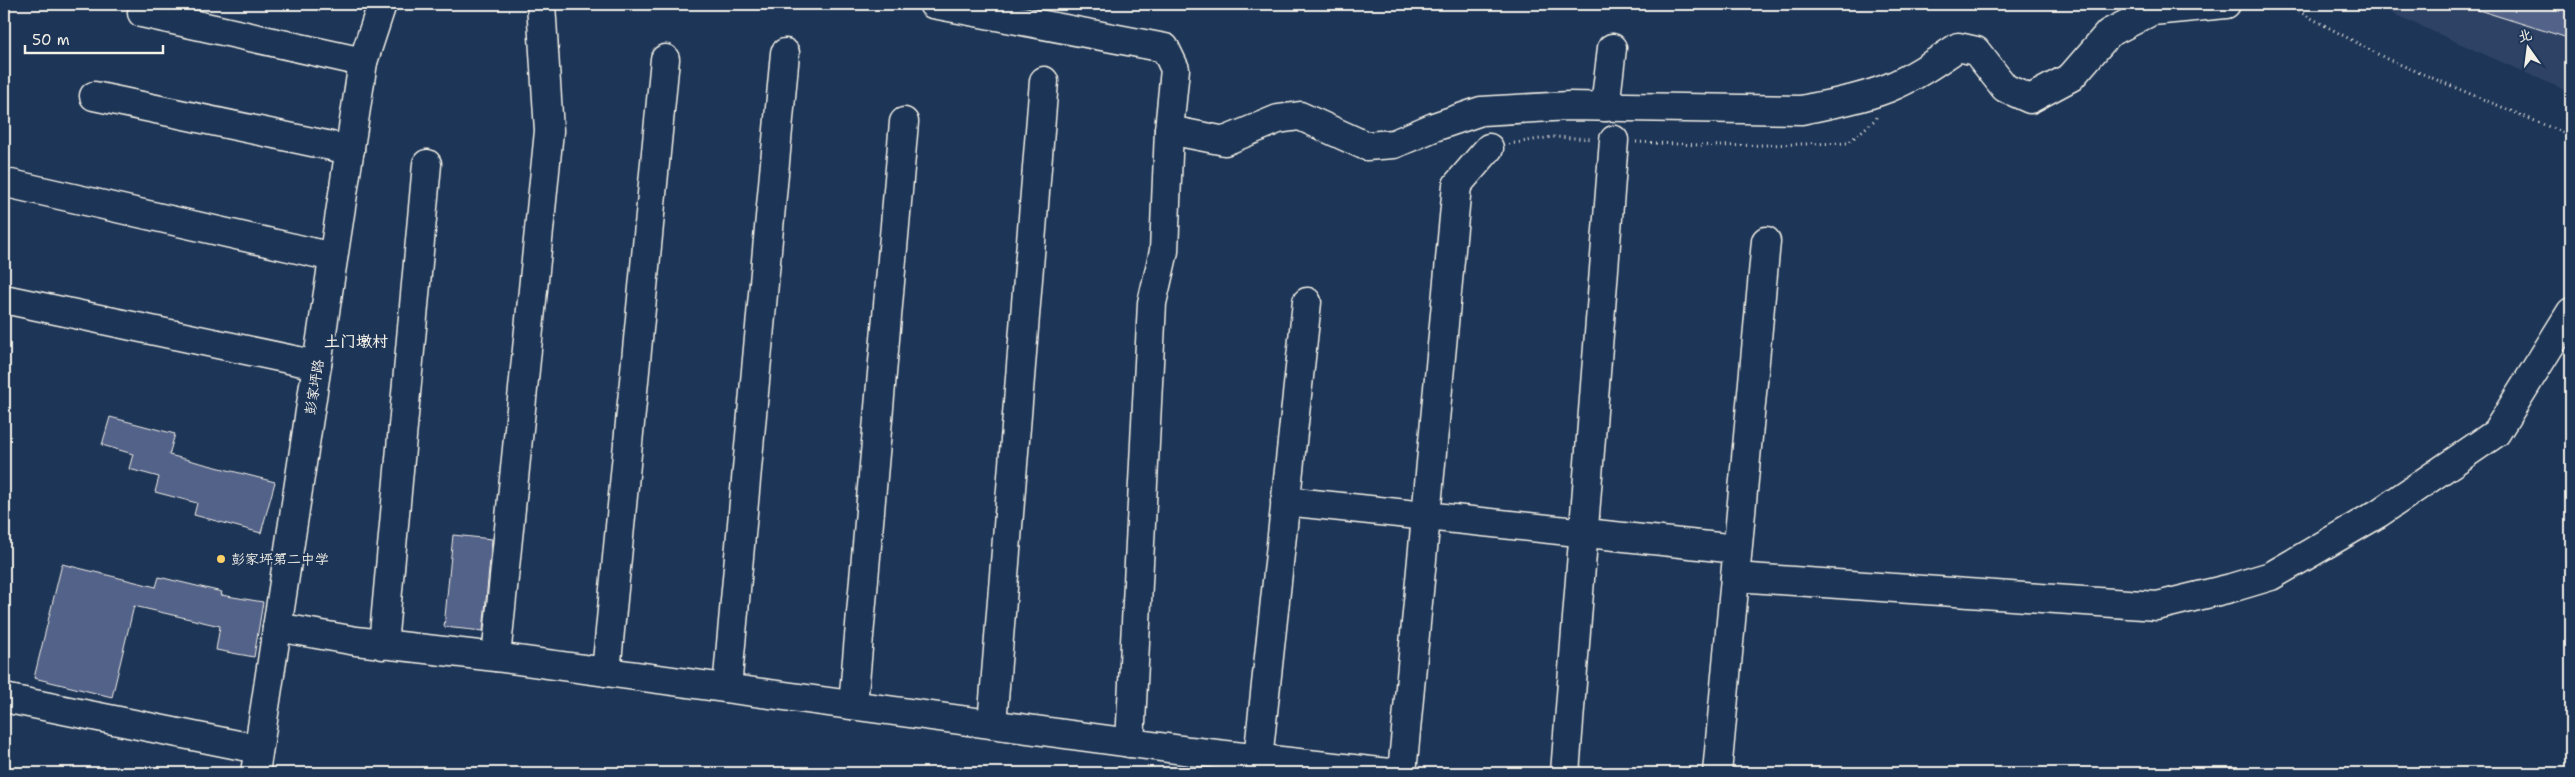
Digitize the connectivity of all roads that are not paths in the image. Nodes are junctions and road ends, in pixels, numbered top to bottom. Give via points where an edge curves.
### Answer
1 (382, 4) edge
2 (541, 4) edge
3 (933, 4) edge
4 (2226, 4) edge
5 (142, 13) dead end
6 (1612, 48) dead end
7 (785, 53) dead end
8 (665, 59) dead end
9 (363, 62) junction
10 (1044, 81) dead end
11 (94, 96) dead end
12 (1604, 107) junction
13 (904, 122) dead end
14 (1168, 130) junction
15 (1614, 140) road end
16 (1489, 148) road end
17 (350, 150) junction
18 (428, 164) dead end
19 (11, 184) dead end
20 (1766, 241) dead end
21 (334, 257) junction
22 (4, 299) edge
23 (1307, 302) dead end
24 (2571, 312) edge
25 (317, 365) junction
26 (1285, 502) junction
27 (1426, 516) junction
28 (1584, 532) junction
29 (1737, 548) junction
30 (1735, 577) junction
31 (277, 627) junction
32 (383, 644) junction
33 (496, 657) junction
34 (606, 672) junction
35 (727, 688) junction
36 (4, 698) edge
37 (854, 706) junction
38 (992, 724) junction
39 (1130, 743) junction
40 (1258, 758) junction
41 (257, 761) edge
42 (1389, 773) edge
43 (1402, 773) edge
44 (1565, 773) edge
45 (1717, 773) edge

1 - 9 street, 彭家坪路
2 - 33 street via 549,131
3 - 14 street via 1165,48 1175,69
4 - 12 street via 2152,11 2109,33 2071,77 2030,99 2006,88 1976,52 1958,47 1926,69 1888,88 1801,110
5 - 9 street
6 - 12 street
7 - 35 street
8 - 34 street
9 - 17 street, 彭家坪路
10 - 38 street
11 - 17 street
12 - 14 street via 1481,111 1394,144 1366,146 1300,116 1278,119 1225,141
13 - 37 street
14 - 39 street via 1164,251 1152,303
15 - 28 street
16 - 27 street via 1456,185
17 - 21 street, 彭家坪路
18 - 32 street
19 - 21 street
20 - 29 street
21 - 25 street, 彭家坪路
22 - 25 street
23 - 26 street
24 - 30 street via 2496,432 2379,513 2271,576 2157,606
25 - 31 street, 彭家坪路
26 - 27 street
26 - 40 street
27 - 28 street
27 - 43 street
28 - 29 street
28 - 44 street
29 - 30 street
30 - 45 street
31 - 32 street
31 - 41 street, 彭家坪路
32 - 33 street
33 - 34 street
34 - 35 street
35 - 37 street
36 - 41 street
37 - 38 street
38 - 39 street
39 - 40 street
40 - 42 street

